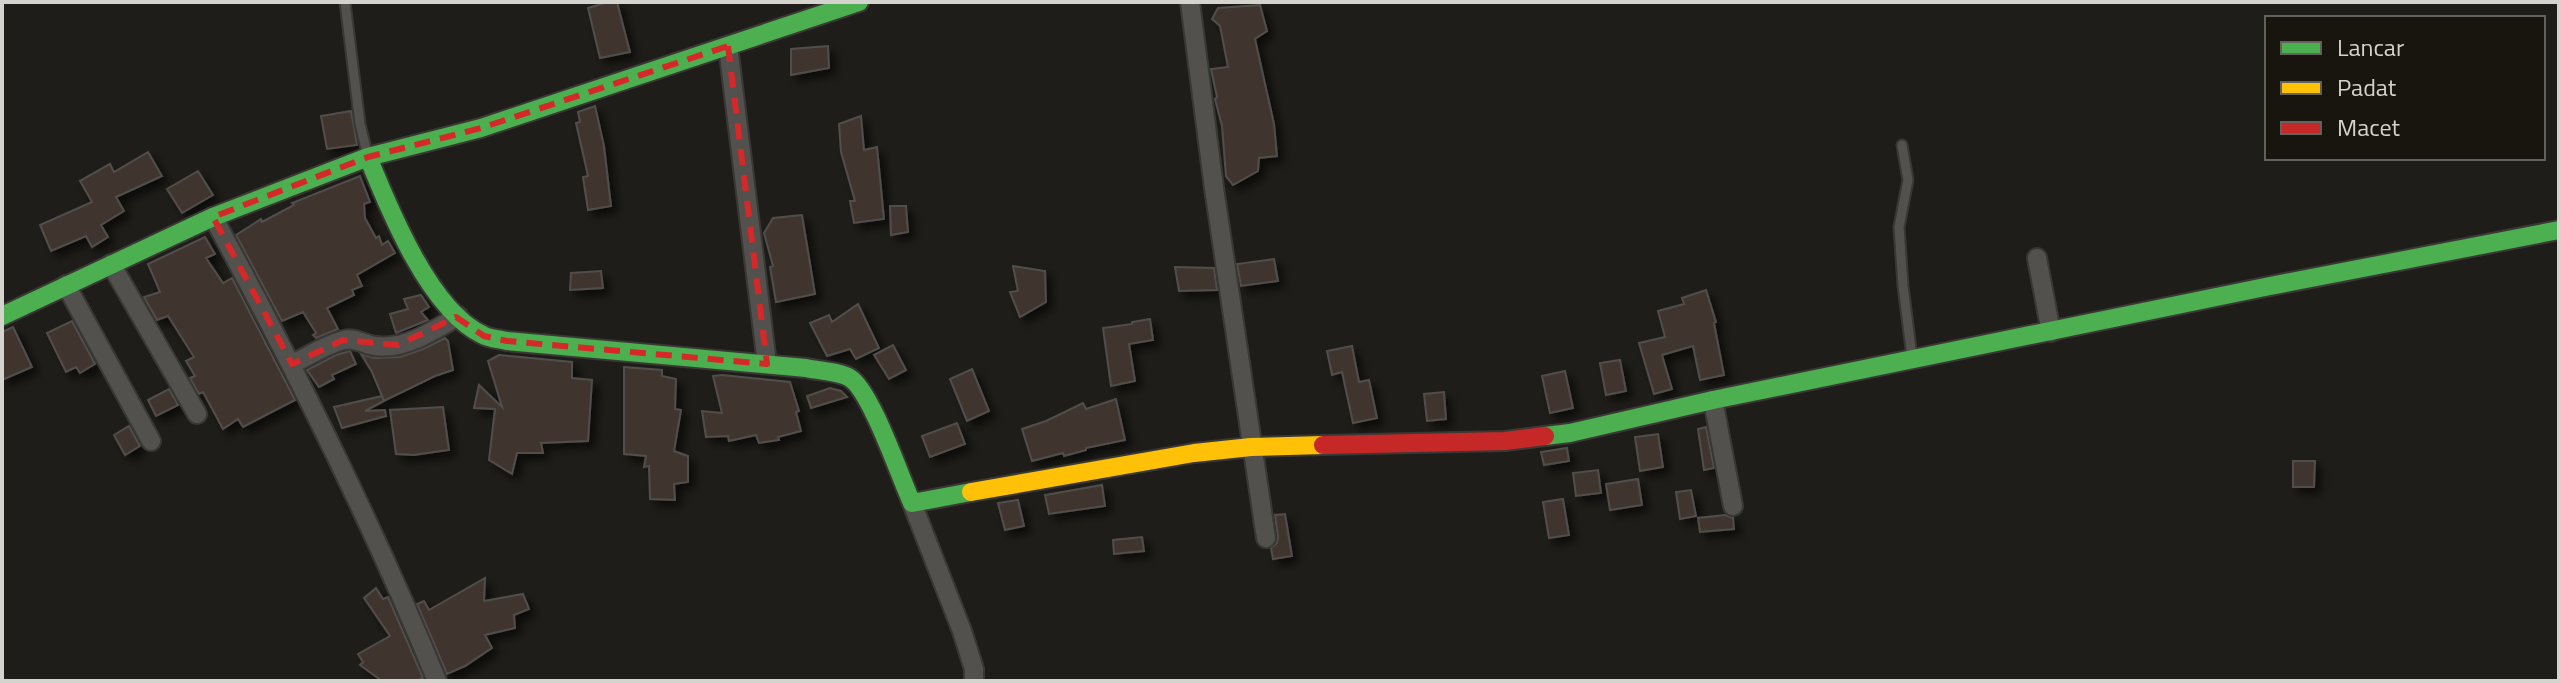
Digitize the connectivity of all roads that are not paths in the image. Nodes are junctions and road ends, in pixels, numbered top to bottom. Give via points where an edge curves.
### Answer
1 (345, 2) edge
2 (859, 2) edge
3 (1190, 2) edge
4 (728, 46) junction
5 (1902, 145) dead end
6 (368, 157) junction
7 (213, 217) junction
8 (2559, 230) edge
9 (2037, 258) dead end
10 (111, 264) junction
11 (66, 285) junction
12 (2, 316) edge
13 (458, 316) junction
14 (2051, 332) junction
15 (1912, 361) junction
16 (292, 364) junction
17 (767, 364) junction
18 (1713, 400) junction
19 (197, 414) dead end
20 (151, 441) dead end
21 (1251, 447) junction
22 (912, 503) junction
23 (1733, 506) dead end
24 (1266, 538) dead end
25 (437, 681) edge
26 (974, 681) edge

1 - 6 lane
2 - 4 street
3 - 21 street
4 - 6 street via 481,128
4 - 17 street
5 - 15 lane via 1908,180 1899,227
6 - 7 street
6 - 13 street via 397,223 437,292
7 - 10 street
7 - 16 street
8 - 14 street
9 - 14 street
10 - 11 street
10 - 19 street
11 - 12 street
11 - 20 street
13 - 16 street via 398,345 343,340
13 - 17 street via 484,336 507,341
14 - 15 street
15 - 18 street
16 - 25 street
17 - 22 street via 855,382
18 - 21 street via 1570,433 1505,441
18 - 23 street
21 - 22 street
21 - 24 street
22 - 26 street via 962,631

